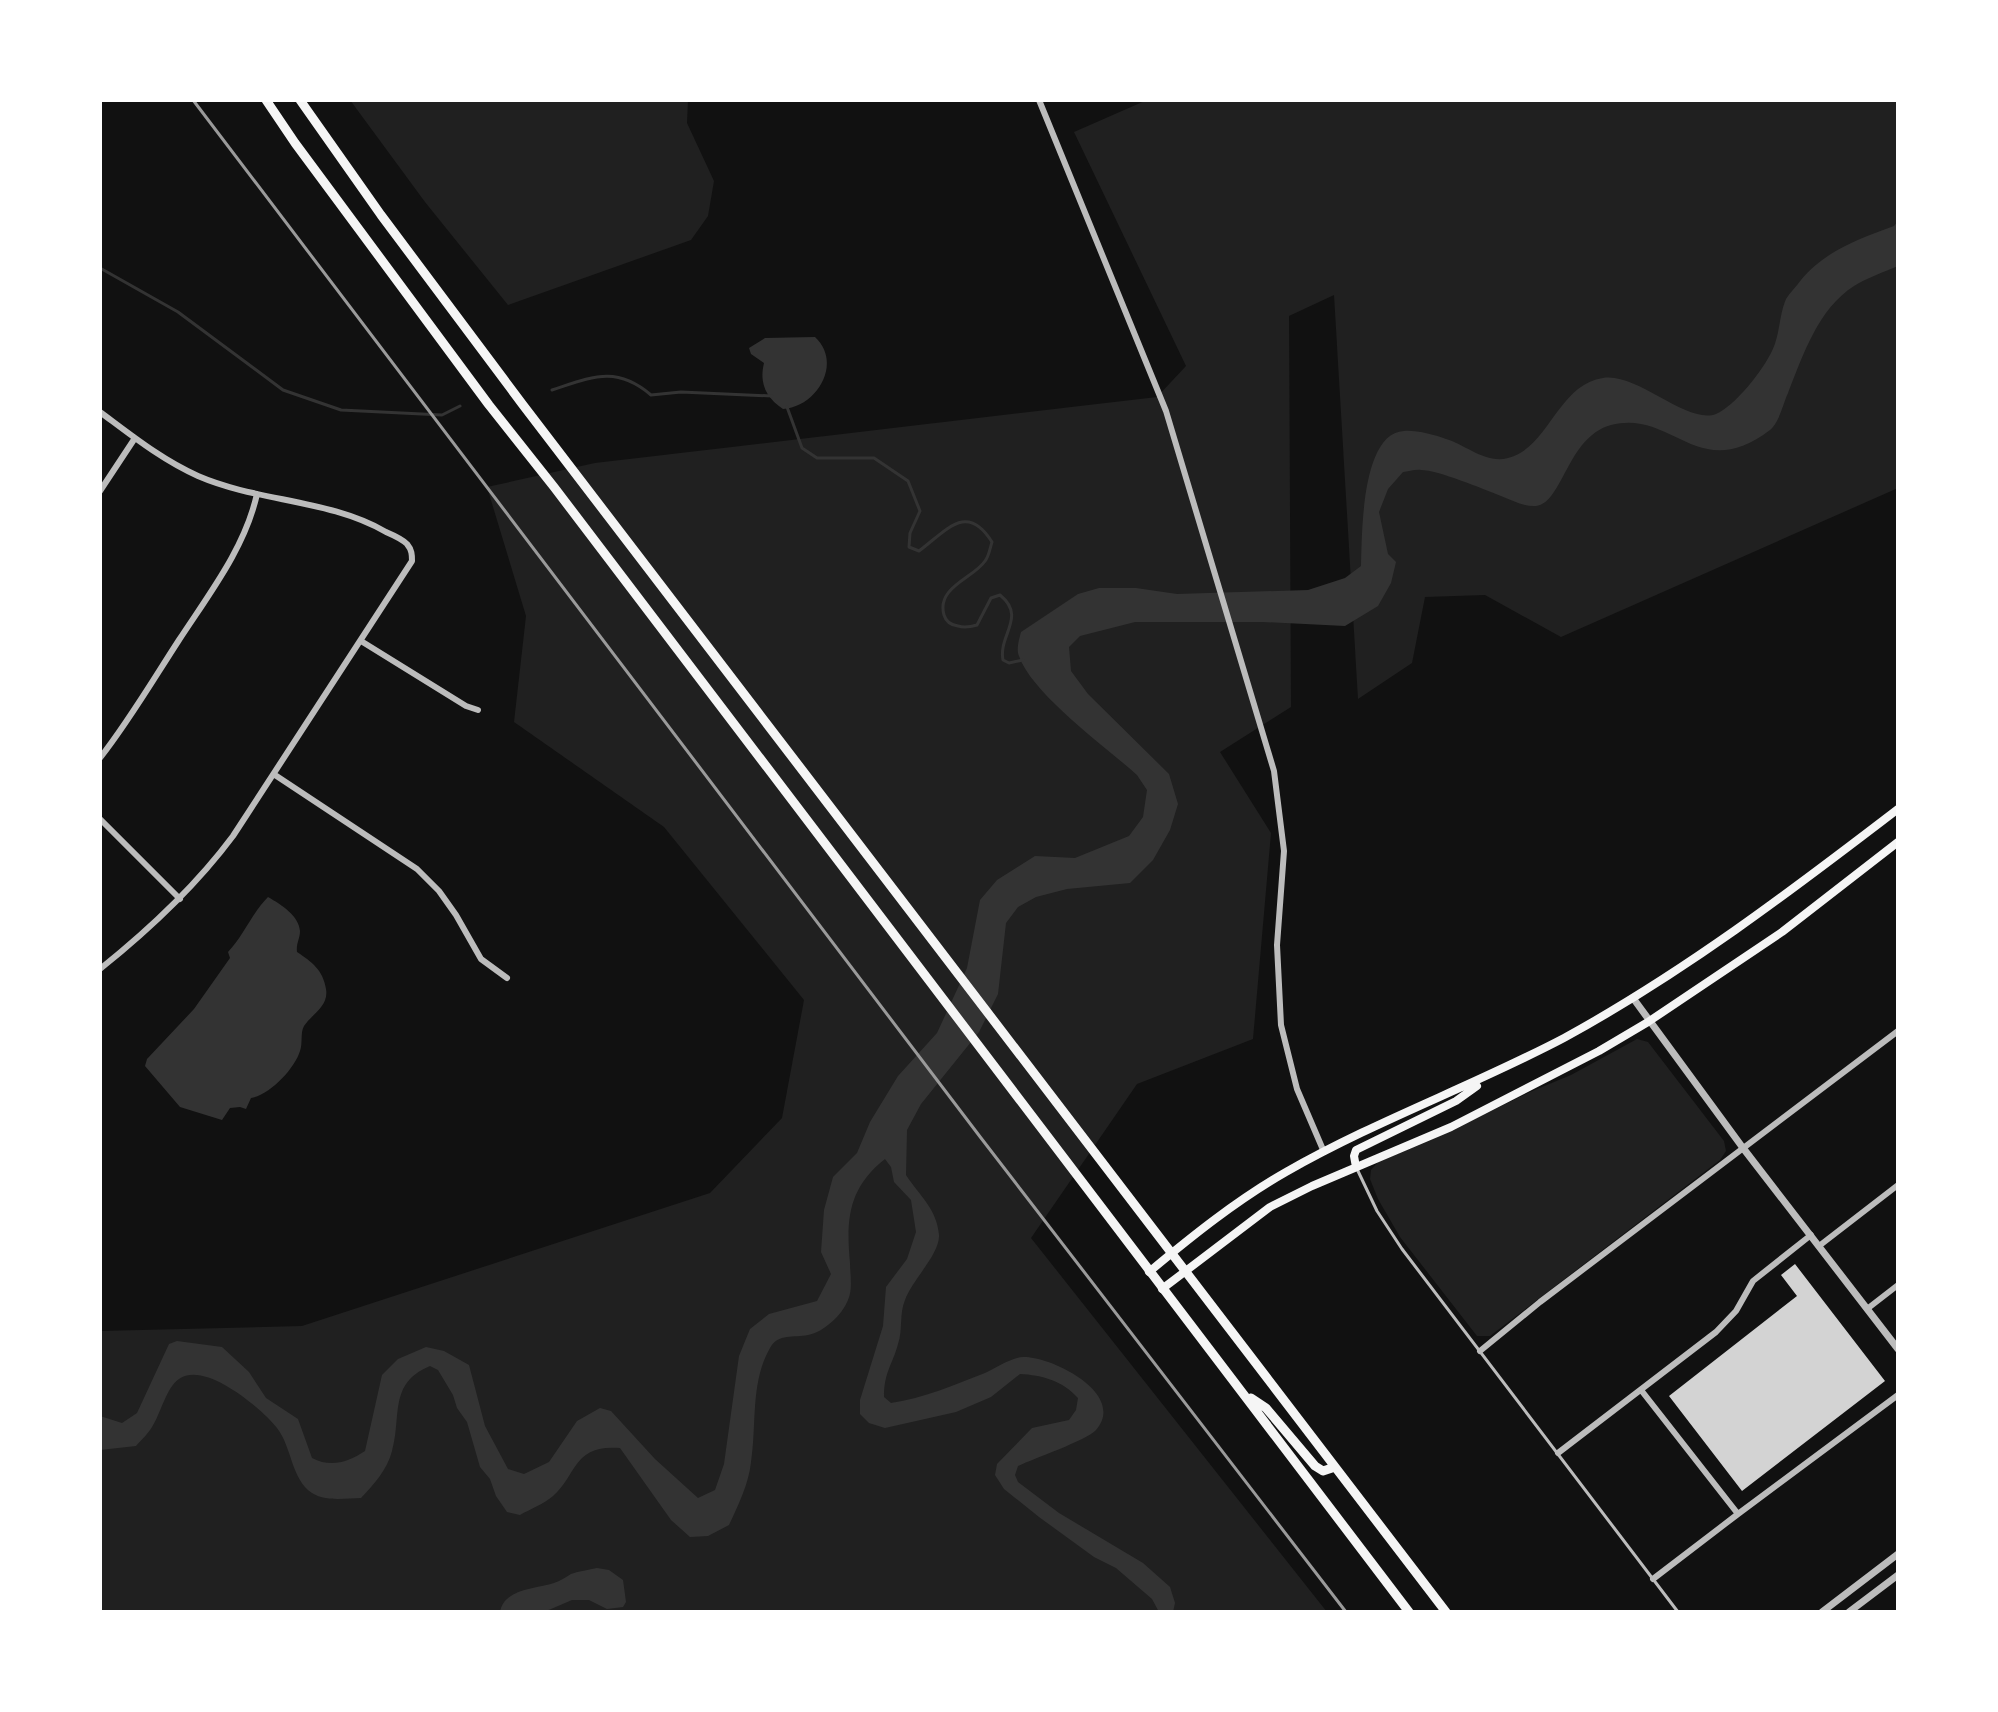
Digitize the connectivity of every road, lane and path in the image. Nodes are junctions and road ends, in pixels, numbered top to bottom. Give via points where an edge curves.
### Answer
1 (266, 100) edge
2 (300, 100) edge
3 (1039, 100) edge
4 (100, 412) edge
5 (135, 438) junction
6 (100, 491) edge
7 (257, 494) junction
8 (361, 641) junction
9 (478, 710) dead end
10 (100, 758) edge
11 (275, 775) junction
12 (1898, 810) edge
13 (100, 819) edge
14 (1898, 842) edge
15 (180, 899) junction
16 (100, 969) edge
17 (507, 978) dead end
18 (1633, 998) junction
19 (1648, 1022) junction
20 (1898, 1031) edge
21 (1494, 1074) junction
22 (1743, 1148) junction
23 (1324, 1152) junction
24 (1356, 1167) junction
25 (1898, 1185) edge
26 (1811, 1235) junction
27 (1819, 1246) junction
28 (1173, 1252) junction
29 (1185, 1269) junction
30 (1149, 1272) junction
31 (1898, 1285) edge
32 (1162, 1289) junction
33 (1867, 1309) junction
34 (1898, 1349) edge
35 (1480, 1351) junction
36 (1641, 1390) junction
37 (1244, 1394) junction
38 (1898, 1395) edge
39 (1558, 1453) junction
40 (1335, 1467) junction
41 (1738, 1514) junction
42 (1898, 1554) edge
43 (1898, 1575) edge
44 (1653, 1579) junction
45 (1409, 1612) edge
46 (1446, 1612) edge
47 (1678, 1612) edge
48 (1822, 1612) edge
49 (1849, 1612) edge

1 - 30 main road via 489,405
2 - 28 main road via 523,405
3 - 23 street via 1166,411 1274,771 1284,851 1277,981 1281,1025 1297,1089
4 - 5 street
5 - 6 street
5 - 7 street via 197,475
7 - 8 street via 346,515 407,543 412,561
7 - 10 street via 235,552
8 - 9 street
8 - 11 street
11 - 15 street via 207,871
11 - 17 street via 417,869 439,891 481,959
12 - 18 main road via 1752,920
13 - 15 street
14 - 19 main road via 1782,932
15 - 16 street
18 - 19 street
18 - 21 main road
19 - 22 street
19 - 24 main road via 1463,1121
20 - 22 street
21 - 23 main road
21 - 24 main road via 1456,1101 1356,1150
22 - 26 street
22 - 35 street
23 - 28 main road via 1247,1196
24 - 29 main road via 1270,1207
24 - 35 lane via 1391,1233
25 - 27 street
26 - 27 street
26 - 36 street via 1753,1281 1716,1332
27 - 33 street
28 - 29 main road
28 - 30 main road
29 - 32 main road
29 - 40 main road
30 - 32 main road
31 - 33 street
32 - 37 main road
33 - 34 street
35 - 39 lane
36 - 39 street
36 - 41 street
37 - 40 main road via 1266,1408 1315,1466 1323,1471
37 - 45 main road
38 - 41 street
39 - 44 lane
40 - 46 main road
41 - 44 street
42 - 48 street
43 - 49 street
44 - 47 lane

